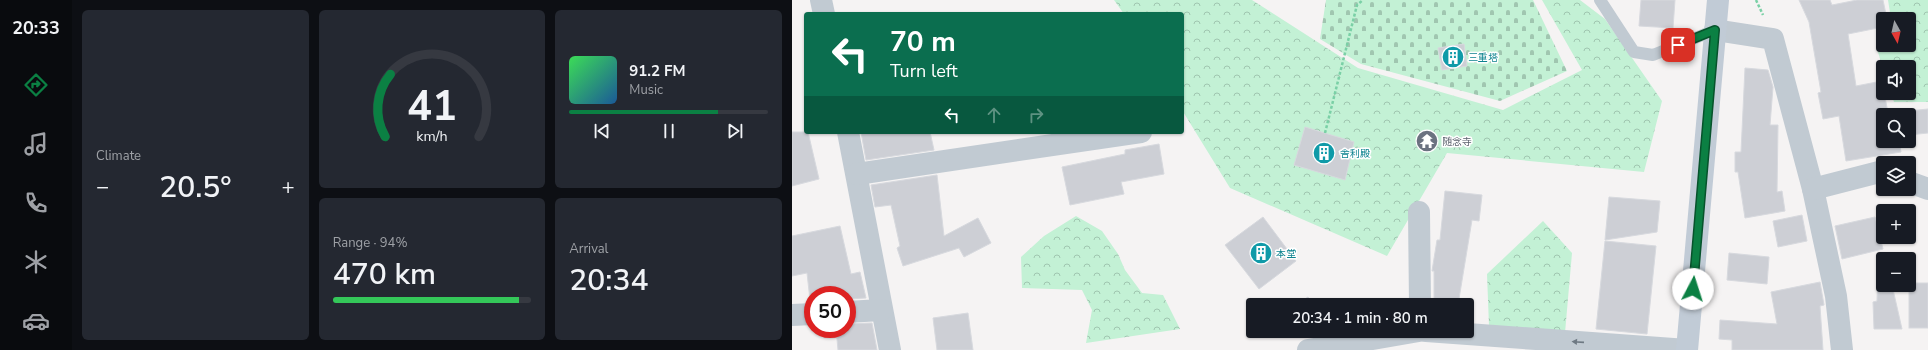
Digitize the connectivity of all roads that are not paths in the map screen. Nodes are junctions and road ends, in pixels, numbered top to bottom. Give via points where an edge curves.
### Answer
1 (821, 0) edge
2 (1600, 0) edge
3 (1718, 0) edge
4 (824, 12) edge
5 (1715, 30) junction
6 (848, 134) edge
7 (1127, 134) edge
8 (1876, 173) edge
9 (857, 174) junction
10 (1916, 185) edge
11 (1813, 189) junction
12 (1928, 189) edge
13 (1419, 212) dead end
14 (1420, 298) edge
15 (881, 310) junction
16 (856, 311) edge
17 (804, 314) edge
18 (792, 315) edge
19 (1474, 334) edge
20 (1379, 338) edge
21 (1421, 338) edge
22 (890, 350) edge
23 (1308, 350) edge
24 (1422, 350) edge
25 (1687, 350) edge
26 (1842, 350) edge

1 - 4 street
2 - 5 lane via 1634,52 1653,55
3 - 5 main road
5 - 11 street via 1773,39
5 - 25 main road
6 - 9 street
7 - 9 street
8 - 11 street
9 - 15 street
10 - 12 street
11 - 26 street via 1836,296
13 - 14 street
15 - 16 street
15 - 22 street
17 - 18 street
25 -> 19 street
20 - 23 street
21 - 24 street

